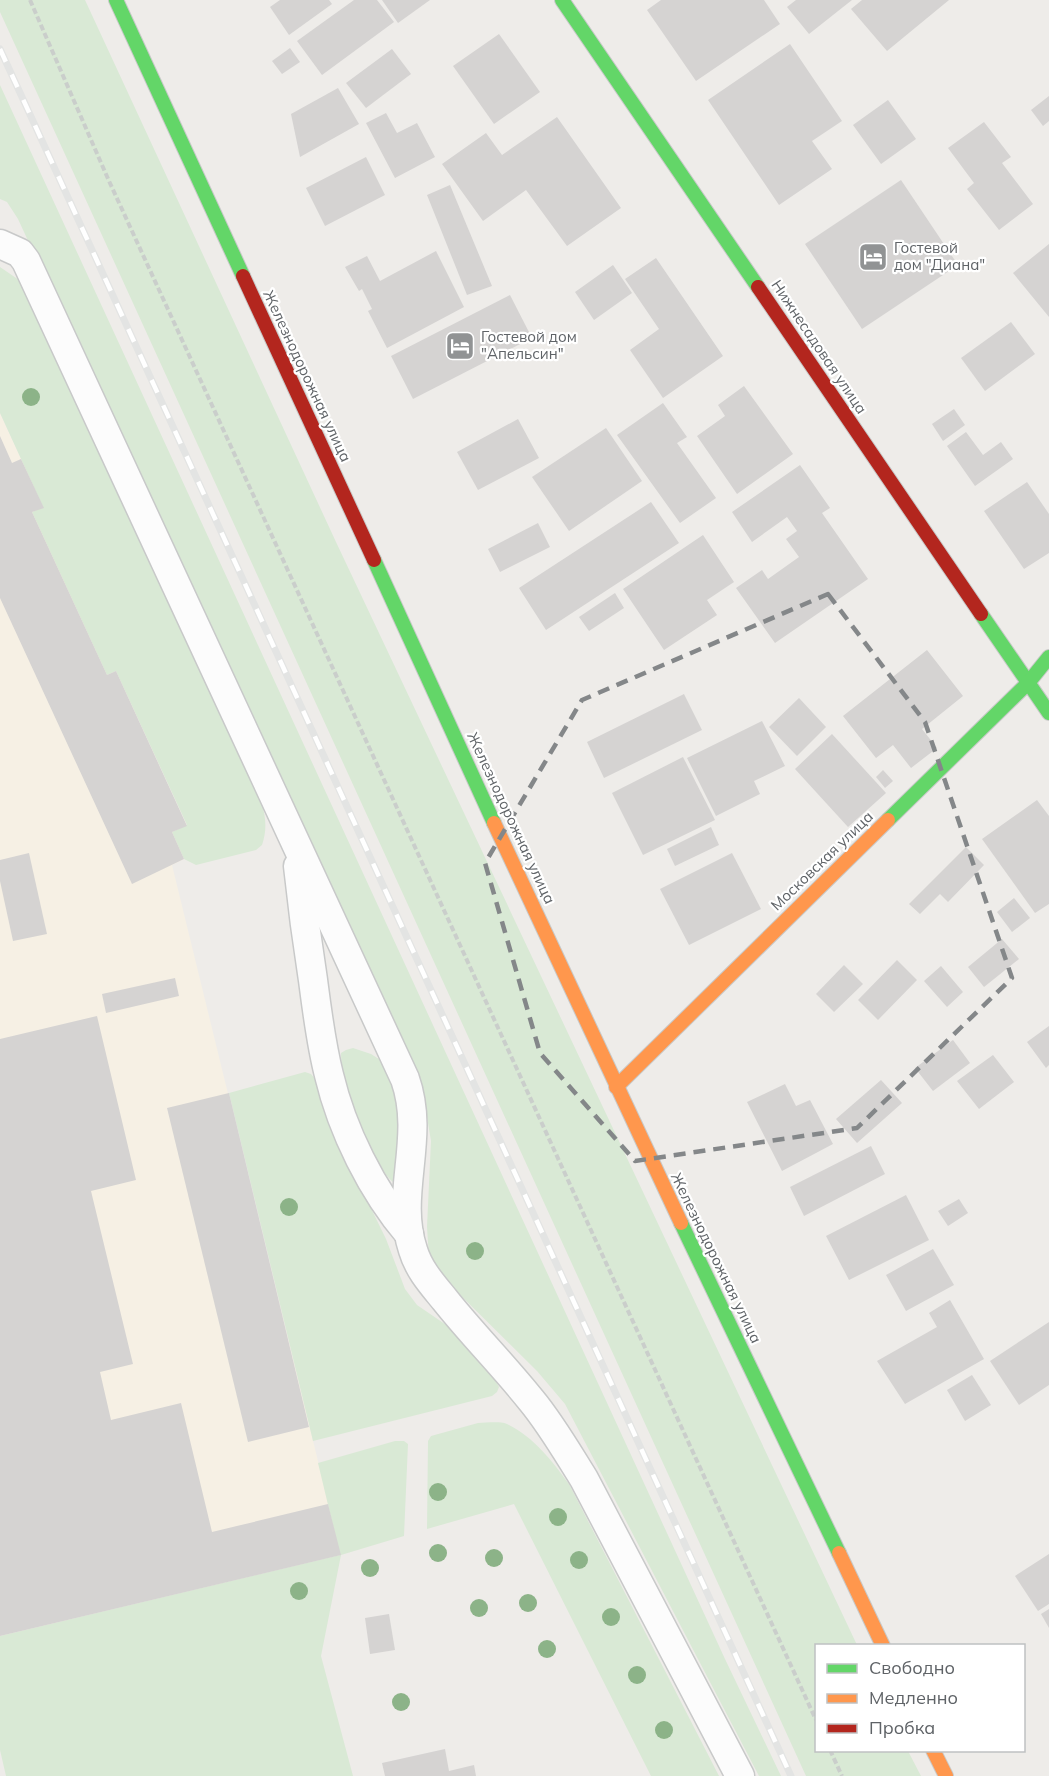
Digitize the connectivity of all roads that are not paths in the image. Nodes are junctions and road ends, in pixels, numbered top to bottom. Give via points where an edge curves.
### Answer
1 (116, 0) edge
2 (562, 0) edge
3 (0, 244) edge
4 (1049, 657) edge
5 (1028, 683) junction
6 (1049, 713) edge
7 (297, 848) junction
8 (616, 1087) junction
9 (409, 1234) junction
10 (882, 1644) edge
11 (934, 1752) edge
12 (740, 1776) edge
13 (946, 1776) edge

1 - 8 main road, Железнодорожная улица
2 - 5 main road, Нижнесадовая улица
3 - 7 lane via 20,253 26,261
4 - 5 main road, Московская улица
5 - 6 main road, Нижнесадовая улица
5 - 8 main road, Московская улица
7 - 9 lane via 316,1004 334,1093 378,1192
7 - 9 lane via 411,1095 413,1134 406,1204
8 - 10 main road, Железнодорожная улица
9 - 12 lane via 428,1280 556,1432
11 - 13 main road

